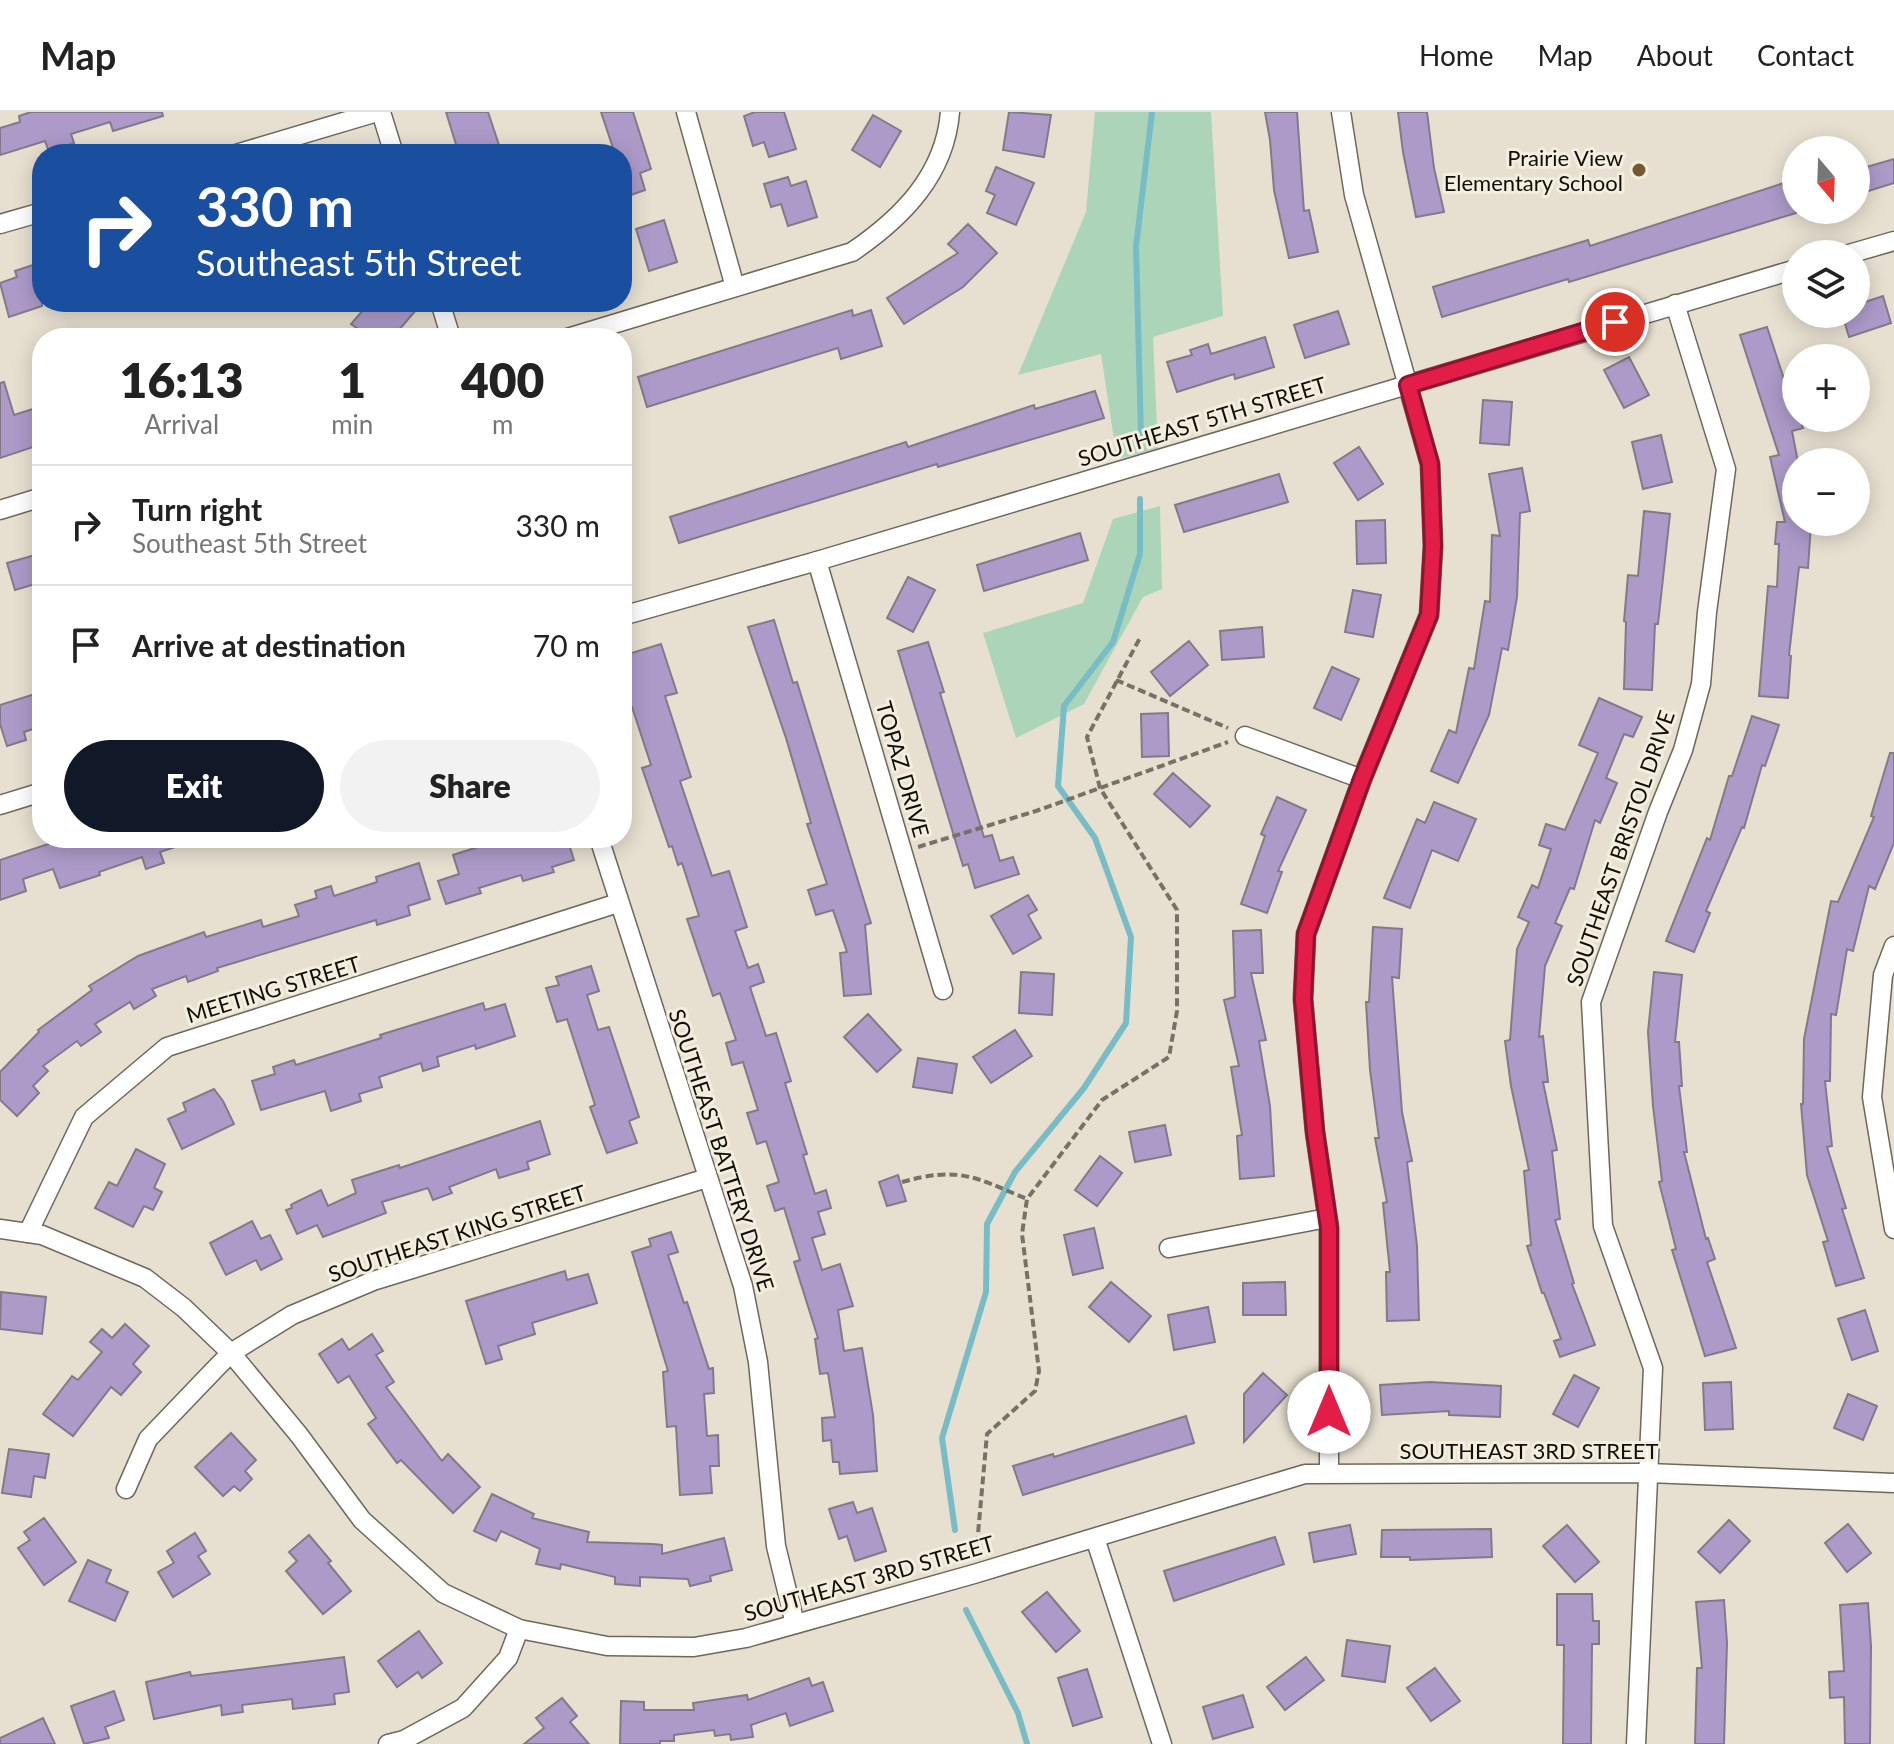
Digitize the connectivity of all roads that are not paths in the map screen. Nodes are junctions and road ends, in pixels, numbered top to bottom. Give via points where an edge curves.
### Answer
1 (379, 112) edge
2 (686, 112) edge
3 (950, 112) edge
4 (1341, 112) edge
5 (270, 144) edge
6 (390, 144) edge
7 (32, 215) edge
8 (0, 224) edge
9 (1894, 241) edge
10 (1870, 248) edge
11 (1782, 273) edge
12 (735, 287) junction
13 (1675, 304) junction
14 (600, 328) edge
15 (1408, 385) junction
16 (32, 500) edge
17 (0, 510) edge
18 (817, 561) junction
19 (632, 613) edge
20 (1245, 736) road end
21 (1362, 779) junction
22 (32, 795) edge
23 (0, 805) edge
24 (602, 848) edge
25 (618, 903) junction
26 (1894, 946) edge
27 (943, 990) dead end
28 (707, 1178) junction
29 (1327, 1218) junction
30 (0, 1229) edge
31 (1894, 1229) edge
32 (28, 1233) junction
33 (1169, 1248) dead end
34 (231, 1353) junction
35 (1329, 1473) junction
36 (1648, 1473) junction
37 (1894, 1483) edge
38 (126, 1489) dead end
39 (1095, 1538) junction
40 (795, 1624) junction
41 (519, 1629) junction
42 (388, 1744) edge
43 (1162, 1744) edge
44 (1636, 1744) edge

1 - 5 street
1 - 6 street
2 - 12 street
3 - 12 street via 934,170 909,207 882,232 852,252
4 - 15 street via 1354,195
7 - 8 street
9 - 10 street
11 - 13 street, SOUTHEAST 5TH STREET
12 - 14 street
13 - 15 street, SOUTHEAST 5TH STREET
13 - 36 street, SOUTHEAST BRISTOL DRIVE via 1726,469 1701,684 1683,750 1591,1002 1603,1226 1653,1368
15 - 18 street, SOUTHEAST 5TH STREET
15 - 21 street via 1430,464 1429,615
16 - 17 street
18 - 19 street, SOUTHEAST 5TH STREET
18 - 27 street, TOPAZ DRIVE
20 - 21 street
21 - 29 street via 1306,934 1303,999
22 - 23 street
24 - 25 street, SOUTHEAST BATTERY DRIVE
25 - 28 street, SOUTHEAST BATTERY DRIVE
25 - 32 street, MEETING STREET via 167,1047 84,1117
26 - 31 street via 1883,975 1872,1097
28 - 34 street, SOUTHEAST KING STREET via 373,1281 292,1315
28 - 40 street, SOUTHEAST BATTERY DRIVE via 743,1286 758,1362 776,1546
29 - 33 street
29 - 35 street
30 - 32 street, SOUTHEAST 3RD STREET
32 - 34 street, SOUTHEAST 3RD STREET via 145,1278
34 - 38 street, SOUTHEAST KING STREET via 148,1439
34 - 41 street, SOUTHEAST 3RD STREET via 362,1520 443,1593
35 - 36 street, SOUTHEAST 3RD STREET
35 - 39 street, SOUTHEAST 3RD STREET via 1305,1474
36 - 37 street, SOUTHEAST 3RD STREET
36 - 44 street, SOUTHEAST BRISTOL DRIVE
39 - 40 street, SOUTHEAST 3RD STREET
39 - 43 street
40 - 41 street, SOUTHEAST 3RD STREET via 694,1647 607,1646
41 - 42 street via 508,1658 463,1708

